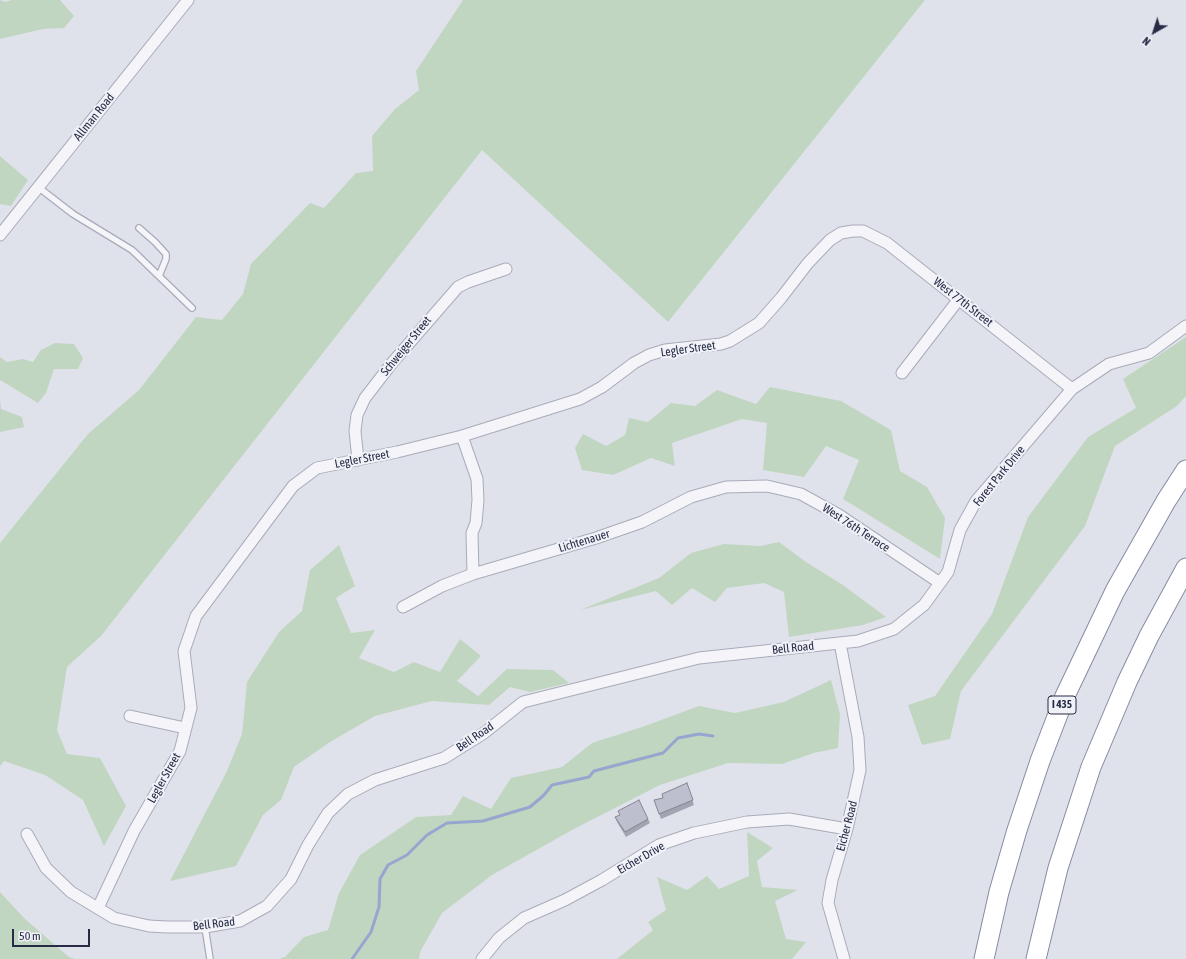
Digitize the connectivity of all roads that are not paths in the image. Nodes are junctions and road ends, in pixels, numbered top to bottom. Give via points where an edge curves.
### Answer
1 (188, 0) edge
2 (38, 187) junction
3 (139, 228) dead end
4 (846, 232) joint
5 (0, 235) edge
6 (506, 269) dead end
7 (159, 276) junction
8 (960, 299) junction
9 (192, 308) dead end
10 (1186, 326) edge
11 (902, 373) dead end
12 (1072, 389) junction
13 (462, 436) junction
14 (358, 460) junction
15 (1186, 470) edge
16 (767, 486) joint
17 (1186, 568) edge
18 (473, 574) junction
19 (940, 583) junction
20 (403, 607) dead end
21 (840, 643) junction
22 (130, 716) dead end
23 (186, 728) junction
24 (848, 828) junction
25 (27, 834) dead end
26 (98, 908) junction
27 (205, 927) junction
28 (210, 959) edge
29 (482, 959) edge
30 (844, 959) edge
31 (984, 959) edge
32 (1036, 959) edge

1 - 2 street, Allman Road
2 - 5 street, Allman Road
2 - 7 lane via 73,214 132,250
3 - 7 lane via 166,254
4 - 8 street, West 77th Street via 864,231 882,240
4 - 13 street, Legler Street via 830,240 759,323 741,336 721,344 665,350 649,355 580,399
6 - 14 street, Schweiger Street via 458,287 392,363 365,398 357,416 355,431
7 - 9 lane
8 - 11 street
8 - 12 street, West 77th Street
10 - 12 street, Forest Park Drive via 1149,352 1109,364
12 - 19 street, Forest Park Drive via 976,500 960,530 948,572
13 - 14 street, Legler Street
13 - 18 street via 477,479 476,523 472,533
14 - 23 street, Legler Street via 317,468 293,486 196,616 184,651 191,708
15 - 31 highway, I 435 via 1115,591 1065,696 1017,830 999,892
16 - 18 street, Lichtenauer via 726,487 691,497 642,522
16 - 19 street, West 76th Terrace via 801,494 839,515
17 - 32 highway via 1127,682 1091,768 1058,868
18 - 20 street, Lichtenauer via 442,586
19 - 21 street, Forest Park Drive via 924,605 894,629 858,641
21 - 24 street, Eicher Road via 858,737 860,770
21 - 27 street, Bell Road via 699,658 522,702 484,732 444,758 375,780 348,794 328,813 291,879 267,906 240,921
22 - 23 street
23 - 26 street, Legler Street via 180,750 134,831
24 - 29 street, Eicher Drive via 789,819 746,822 694,833 659,845 596,883 524,918 499,938
24 - 30 street, Eicher Road via 832,880 828,903
25 - 26 street, Bell Road via 46,868 71,892
26 - 27 street, Bell Road via 114,918 149,926
27 - 28 lane

